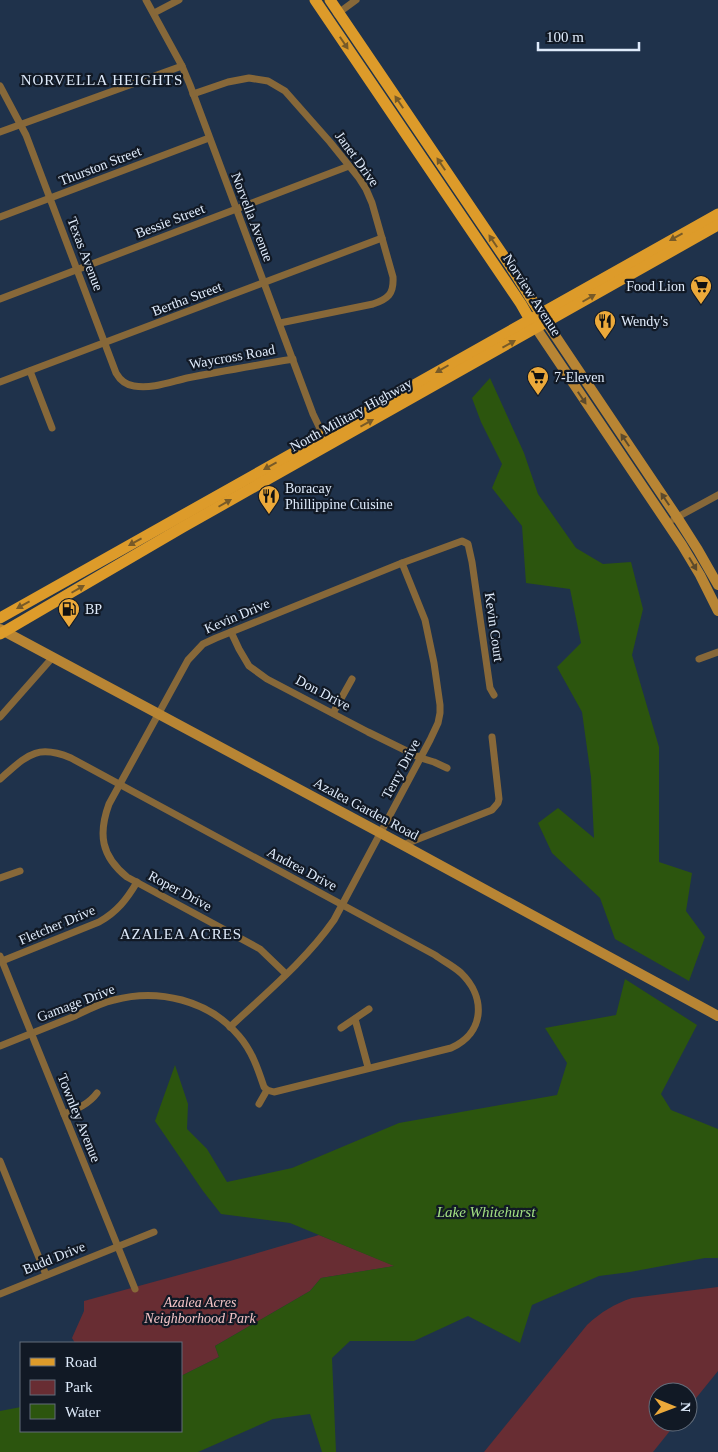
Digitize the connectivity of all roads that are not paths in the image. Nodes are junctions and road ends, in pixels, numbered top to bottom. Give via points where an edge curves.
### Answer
1 (146, 0) edge
2 (179, 0) edge
3 (315, 0) edge
4 (330, 0) edge
5 (356, 0) edge
6 (154, 13) junction
7 (338, 13) junction
8 (329, 21) junction
9 (182, 66) junction
10 (0, 86) edge
11 (193, 94) junction
12 (21, 125) junction
13 (0, 132) edge
14 (209, 138) junction
15 (349, 166) junction
16 (50, 198) junction
17 (236, 209) junction
18 (718, 214) edge
19 (0, 217) edge
20 (718, 226) edge
21 (382, 238) junction
22 (78, 270) junction
23 (264, 283) junction
24 (0, 299) edge
25 (538, 321) junction
26 (280, 324) junction
27 (106, 342) junction
28 (293, 359) junction
29 (30, 371) junction
30 (175, 381) joint
31 (0, 382) edge
32 (52, 428) dead end
33 (326, 440) junction
34 (718, 495) edge
35 (677, 517) junction
36 (667, 523) junction
37 (472, 562) joint
38 (402, 563) junction
39 (718, 585) edge
40 (718, 611) edge
41 (0, 618) edge
42 (2, 631) edge
43 (231, 632) junction
44 (718, 652) edge
45 (53, 657) junction
46 (698, 659) dead end
47 (352, 679) dead end
48 (494, 695) dead end
49 (158, 712) junction
50 (333, 713) junction
51 (0, 717) edge
52 (492, 737) dead end
53 (421, 758) junction
54 (447, 768) dead end
55 (0, 779) edge
56 (119, 784) junction
57 (380, 832) junction
58 (102, 836) joint
59 (404, 844) junction
60 (20, 870) dead end
61 (0, 878) edge
62 (137, 882) junction
63 (342, 905) junction
64 (1, 959) edge
65 (286, 974) junction
66 (369, 1009) dead end
67 (718, 1016) edge
68 (355, 1019) junction
69 (230, 1027) junction
70 (341, 1028) dead end
71 (31, 1034) junction
72 (0, 1046) edge
73 (368, 1067) junction
74 (267, 1090) junction
75 (97, 1093) dead end
76 (259, 1104) dead end
77 (64, 1114) junction
78 (0, 1161) edge
79 (154, 1232) dead end
80 (118, 1246) junction
81 (46, 1275) junction
82 (135, 1289) dead end
83 (0, 1294) edge

1 - 6 street, Norvella Avenue
2 - 6 street
3 - 8 main road, Norview Avenue
4 - 7 main road, Norview Avenue
5 - 7 street
6 - 9 street, Norvella Avenue
7 - 8 street
25 -> 7 main road, Norview Avenue
8 -> 25 main road, Norview Avenue
9 - 11 street, Norvella Avenue
9 - 12 street
10 - 12 street, Texas Avenue
11 - 14 street, Norvella Avenue
11 - 15 street, Janet Drive via 240,79 268,81 292,98
12 - 13 street
12 - 16 street, Texas Avenue
14 - 16 street, Thurston Street
14 - 17 street, Norvella Avenue
15 - 17 street, Bessie Street
15 - 21 street, Janet Drive via 372,203
16 - 19 street, Thurston Street
16 - 22 street, Texas Avenue
17 - 22 street, Bessie Street
17 - 23 street, Norvella Avenue
18 -> 25 main road, North Military Highway
25 -> 20 main road, North Military Highway
21 - 23 street, Bertha Street
21 - 26 street, Janet Drive via 393,277 392,290 386,300
22 - 24 street, Bessie Street
22 - 27 street, Texas Avenue
23 - 26 street, Norvella Avenue
23 - 27 street, Bertha Street
25 - 33 main road, North Military Highway
35 -> 25 main road, Norview Avenue
25 -> 36 main road, Norview Avenue
26 - 28 street, Norvella Avenue
27 - 29 street, Bertha Street
27 - 30 street, Texas Avenue via 116,373 124,383 145,387
28 - 30 street, Waycross Road
28 - 33 street, Norvella Avenue
29 - 31 street, Bertha Street
29 - 32 street
33 -> 41 main road, North Military Highway
42 -> 33 main road, North Military Highway
34 - 35 street
35 - 36 street
35 - 39 main road, Norview Avenue
36 -> 40 main road, Norview Avenue
37 - 38 street, Kevin Drive via 468,544 462,541
37 - 48 street, Kevin Court via 490,688
38 - 43 street, Kevin Drive
38 - 53 street, Terry Drive via 425,620 440,705 438,723
42 - 45 main road, Azalea Garden Road
43 - 49 street, Kevin Drive via 203,644 195,652
43 - 50 street, Don Drive via 245,661 252,668
44 - 46 street
45 - 49 main road, Azalea Garden Road
45 - 51 street
47 - 50 street
49 - 56 street, Kevin Drive
49 - 57 main road, Azalea Garden Road
50 - 53 street, Don Drive
52 - 59 street via 499,799 496,807
53 - 54 street, Don Drive
53 - 57 street, Terry Drive
55 - 56 street, Andrea Drive via 28,756 42,752 59,753
56 - 58 street, Kevin Drive via 105,814
56 - 63 street, Andrea Drive
57 - 59 main road, Azalea Garden Road
57 - 63 street, Terry Drive
58 - 62 street, Roper Drive via 105,850 116,866
59 - 67 main road, Azalea Garden Road
60 - 61 street
62 - 64 street, Fletcher Drive via 126,900 104,919
62 - 65 street, Roper Drive via 260,949
63 - 65 street, Terry Drive via 324,934
63 - 73 street, Andrea Drive via 435,955 460,973 478,1002 478,1019 469,1036 459,1044
64 - 71 street, Townley Avenue
65 - 69 street, Terry Drive
66 - 68 street
68 - 70 street
68 - 73 street
69 - 71 street, Gamage Drive via 211,1012 192,1003 173,997 143,995 112,1000
69 - 74 street, Gamage Drive via 248,1048
71 - 72 street, Gamage Drive
71 - 77 street, Townley Avenue
73 - 74 street via 274,1092
74 - 76 street
75 - 77 street via 85,1104
77 - 80 street, Townley Avenue
78 - 81 street
79 - 80 street, Budd Drive
80 - 81 street, Budd Drive
80 - 82 street, Townley Avenue
81 - 83 street, Budd Drive

